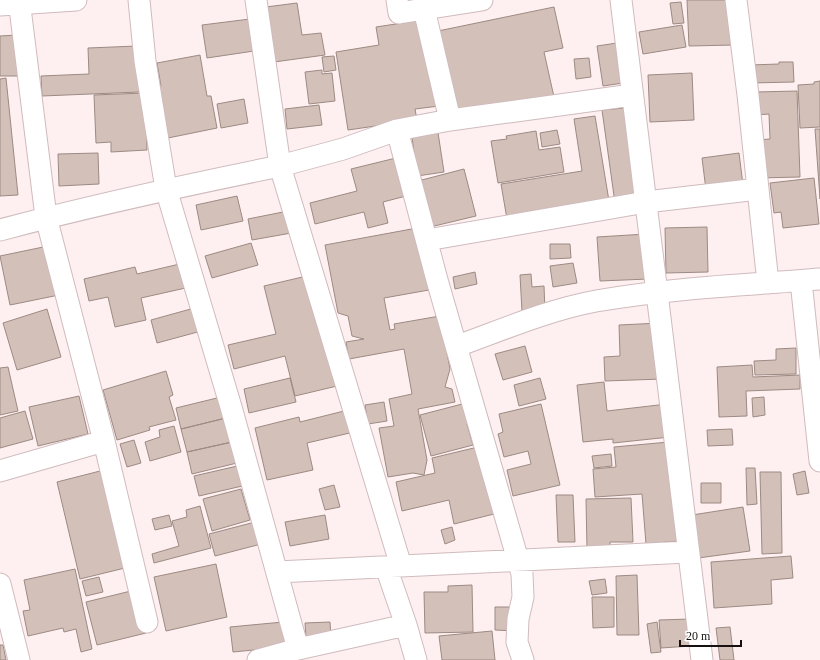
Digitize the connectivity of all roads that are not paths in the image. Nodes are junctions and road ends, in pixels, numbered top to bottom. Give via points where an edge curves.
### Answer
1 (76, 0) edge
2 (139, 0) edge
3 (256, 0) edge
4 (397, 0) edge
5 (482, 0) edge
6 (621, 0) edge
7 (736, 0) edge
8 (13, 3) edge
9 (424, 10) junction
10 (632, 95) junction
11 (450, 120) junction
12 (397, 130) junction
13 (280, 166) junction
14 (166, 189) junction
15 (758, 189) junction
16 (646, 202) junction
17 (46, 217) junction
18 (0, 230) edge
19 (427, 240) junction
20 (810, 280) edge
21 (768, 283) junction
22 (657, 292) junction
23 (457, 346) junction
24 (104, 441) junction
25 (820, 461) edge
26 (0, 471) edge
27 (688, 552) junction
28 (519, 560) junction
29 (393, 566) junction
30 (277, 572) junction
31 (0, 584) edge
32 (147, 622) dead end
33 (406, 625) junction
34 (298, 649) junction
35 (19, 660) edge
36 (258, 660) edge
37 (416, 660) edge
38 (523, 660) edge
39 (702, 660) edge

1 - 8 street
2 - 14 street via 145,61
3 - 13 street
4 - 9 street via 399,13
5 - 9 street
6 - 10 street
7 - 15 street
8 - 17 street
9 - 11 street
10 - 11 street
10 - 16 street
11 - 12 street
12 - 13 street via 343,149
12 - 19 street
13 - 14 street
13 - 29 street
14 - 17 street
14 - 30 street
15 - 16 street
15 - 21 street
16 - 19 street
16 - 22 street
17 - 18 street
17 - 24 street
19 - 23 street
20 - 21 street
20 - 25 street
21 - 22 street
22 - 23 street via 595,302 551,313
22 - 27 street
23 - 28 street
24 - 26 street
24 - 32 street
27 - 28 street
27 - 39 street
28 - 29 street
28 - 38 street via 523,596 517,642
29 - 30 street
29 - 33 street
30 - 34 street
31 - 35 street
33 - 34 street
33 - 37 street
34 - 36 street

